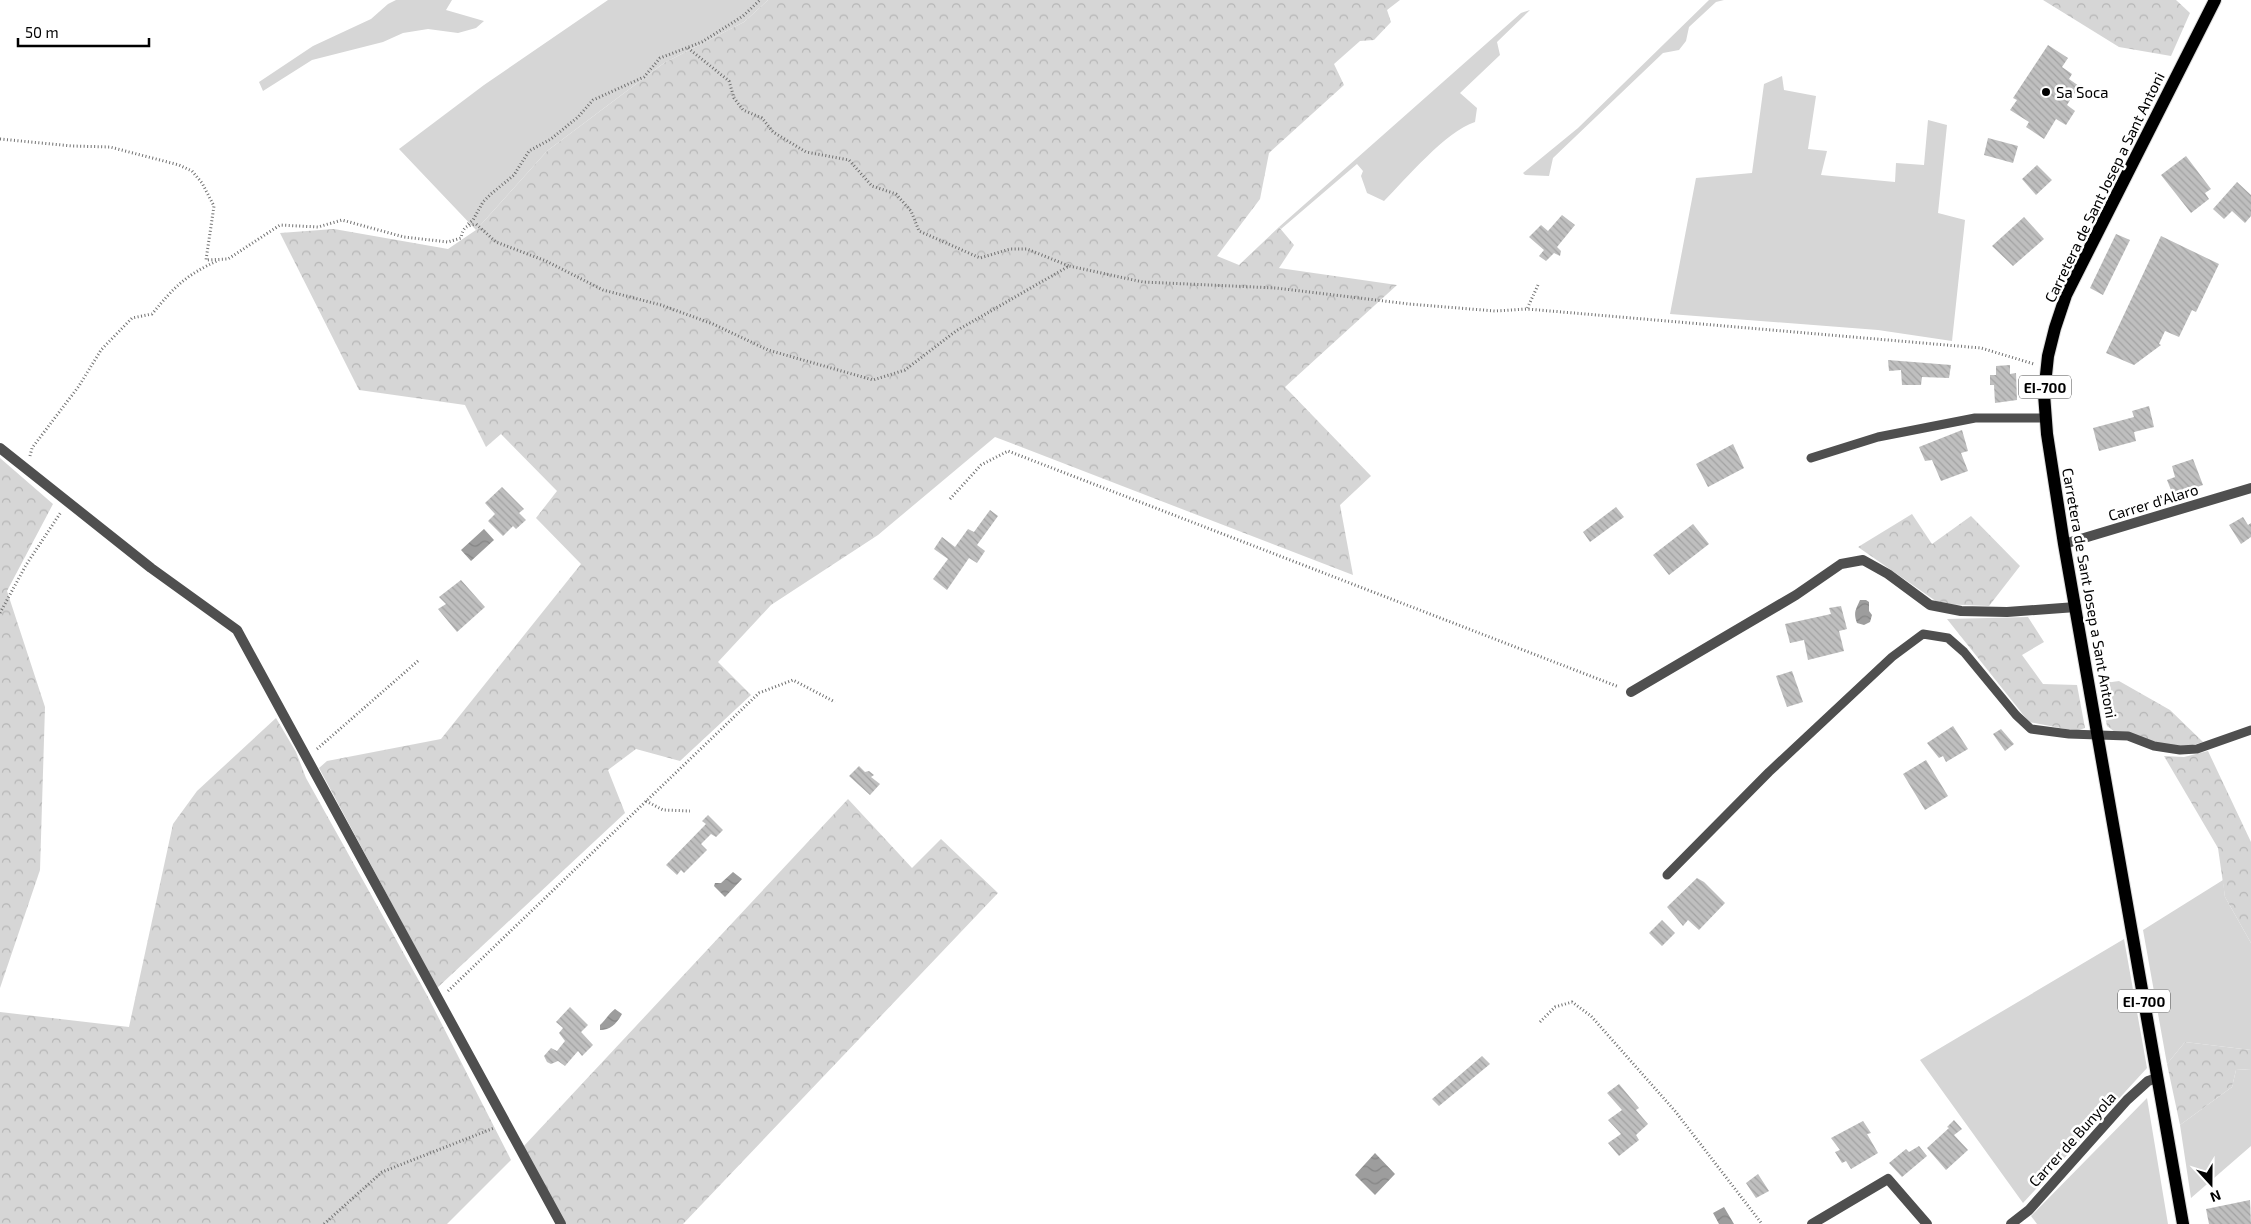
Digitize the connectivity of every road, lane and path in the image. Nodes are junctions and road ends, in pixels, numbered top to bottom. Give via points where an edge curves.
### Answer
1 (760, 0) edge
2 (2216, 0) edge
3 (688, 48) junction
4 (0, 138) edge
5 (466, 226) junction
6 (222, 259) junction
7 (1069, 266) junction
8 (1538, 285) dead end
9 (1527, 309) junction
10 (2047, 368) junction
11 (2046, 418) junction
12 (0, 448) edge
13 (1811, 458) dead end
14 (26, 469) junction
15 (2251, 488) edge
16 (950, 499) dead end
17 (68, 501) junction
18 (2064, 544) junction
19 (2076, 607) junction
20 (0, 614) edge
21 (420, 660) dead end
22 (1631, 692) joint
23 (835, 702) dead end
24 (2251, 730) edge
25 (2098, 736) junction
26 (307, 758) junction
27 (646, 801) junction
28 (690, 811) dead end
29 (1667, 875) dead end
30 (439, 1000) junction
31 (1540, 1022) dead end
32 (2157, 1078) junction
33 (506, 1123) junction
34 (324, 1224) edge
35 (561, 1224) edge
36 (1762, 1224) edge
37 (1812, 1224) edge
38 (1928, 1224) edge
39 (2011, 1224) edge
40 (2182, 1224) edge

1 - 3 path via 743,16
2 - 10 main road, Carretera de Sant Josep a Sant Antoni / EI-700 via 2066,295
3 - 5 path via 660,58 644,76 593,100 551,139 529,151 514,176 483,202
3 - 7 path via 729,81 734,98 743,110 762,118 773,132 806,152 849,160 872,186 896,194 910,211 919,231 980,258 1027,248
4 - 6 path via 110,147 179,164 192,171 214,206 206,260
5 - 6 path via 461,238 448,242 397,236 342,220 318,227 280,225 228,259
5 - 7 path via 476,224 496,242 546,261 603,290 661,304 768,350 872,380 905,370 956,331
6 - 14 path via 195,271 176,285 152,314 132,318 101,350 79,386 32,448
7 - 9 path via 1143,282 1276,288 1496,311
8 - 9 path
9 - 10 path via 1981,348
10 - 11 main road, Carretera de Sant Josep a Sant Antoni / EI-700
11 - 13 lane via 1975,418 1878,437
11 - 18 main road, Carretera de Sant Josep a Sant Antoni / EI-700
12 - 14 street
14 - 17 street
15 - 18 street, Carrer d'Alaro
16 - 22 path via 981,465 1008,452
17 - 20 path
17 - 26 street via 151,568 237,630
18 - 19 main road, Carretera de Sant Josep a Sant Antoni / EI-700
19 - 22 street via 2007,612 1961,611 1930,605 1863,560 1841,564 1796,595
19 - 25 main road, Carretera de Sant Josep a Sant Antoni / EI-700
21 - 26 path
23 - 27 path via 793,680 759,693
24 - 25 lane via 2197,749 2180,750 2154,746 2128,736
25 - 29 lane via 2031,729 1964,652 1948,638 1923,634 1892,657 1769,772
25 - 32 main road, Carretera de Sant Josep a Sant Antoni / EI-700
26 - 30 street
27 - 28 path via 663,810
27 - 30 path
30 - 33 street
31 - 36 path via 1555,1008 1572,1002 1592,1016 1675,1111
32 - 39 street, Carrer de Bunyola via 2148,1081 2127,1100 2028,1210
32 - 40 main road, Carretera de Sant Josep a Sant Antoni / EI-700
33 - 34 path via 382,1172
33 - 35 street
37 - 38 street via 1888,1179

